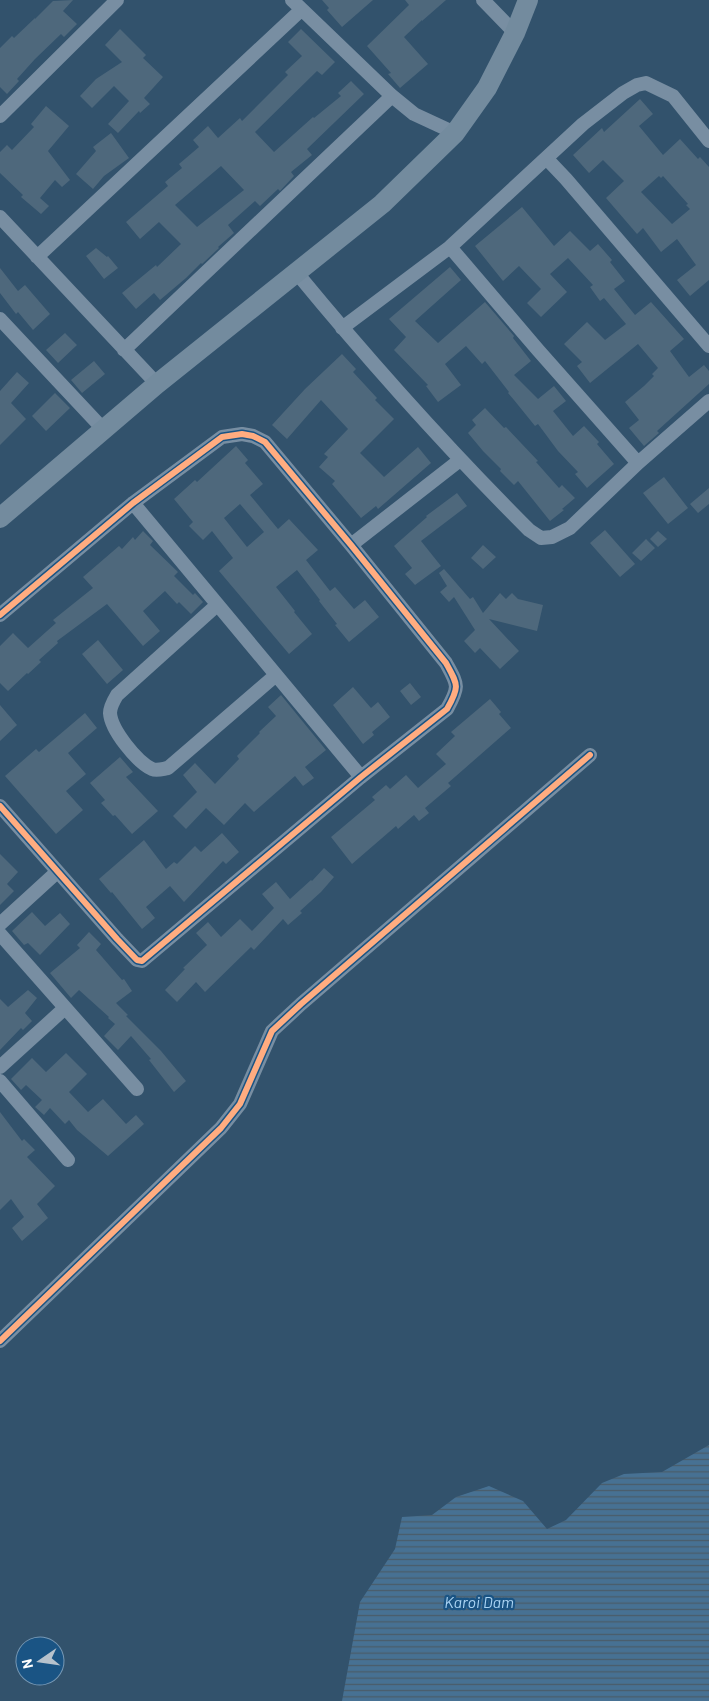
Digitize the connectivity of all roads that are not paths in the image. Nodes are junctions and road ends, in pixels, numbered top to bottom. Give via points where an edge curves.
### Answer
1 (117, 0) edge
2 (483, 0) edge
3 (528, 0) edge
4 (296, 5) edge
5 (515, 33) junction
6 (392, 96) junction
7 (0, 116) edge
8 (455, 134) junction
9 (709, 141) edge
10 (547, 159) junction
11 (0, 217) edge
12 (450, 247) junction
13 (38, 257) junction
14 (296, 272) junction
15 (0, 318) edge
16 (342, 328) junction
17 (709, 346) edge
18 (124, 350) junction
19 (157, 384) junction
20 (709, 401) edge
21 (104, 430) junction
22 (460, 460) junction
23 (638, 463) junction
24 (133, 503) junction
25 (0, 518) edge
26 (351, 545) junction
27 (217, 605) junction
28 (0, 616) edge
29 (276, 675) junction
30 (590, 755) dead end
31 (361, 777) junction
32 (0, 806) edge
33 (57, 872) junction
34 (0, 924) edge
35 (0, 934) edge
36 (65, 1008) junction
37 (0, 1067) edge
38 (0, 1081) edge
39 (137, 1088) dead end
40 (68, 1160) dead end
41 (0, 1341) edge

1 - 7 street
2 - 5 street
3 - 5 street
4 - 6 street
4 - 13 street
5 - 8 street via 487,88
6 - 8 street via 414,114
6 - 18 street
8 - 14 street via 382,204
9 - 10 street via 673,96 646,84 623,93 583,124
10 - 12 street
10 - 17 street
11 - 13 street
12 - 16 street
12 - 23 street
13 - 18 street
14 - 16 street
14 - 19 street
15 - 21 street
16 - 22 street
18 - 19 street
19 - 21 street
20 - 23 street
21 - 25 street
22 - 23 street via 529,530 541,538 552,537 570,528
22 - 26 street
24 - 26 street via 222,437 253,436 265,442
24 - 27 street
24 - 28 street
26 - 31 street via 446,663 457,683 447,709
27 - 29 street
27 - 29 street via 117,695 110,712 114,726 127,746 150,768 168,768
29 - 31 street
30 - 41 street via 272,1031 240,1104 221,1128
31 - 33 street via 142,961 137,960
32 - 33 street
33 - 34 street
35 - 36 street
36 - 37 street
36 - 39 street
38 - 40 street

